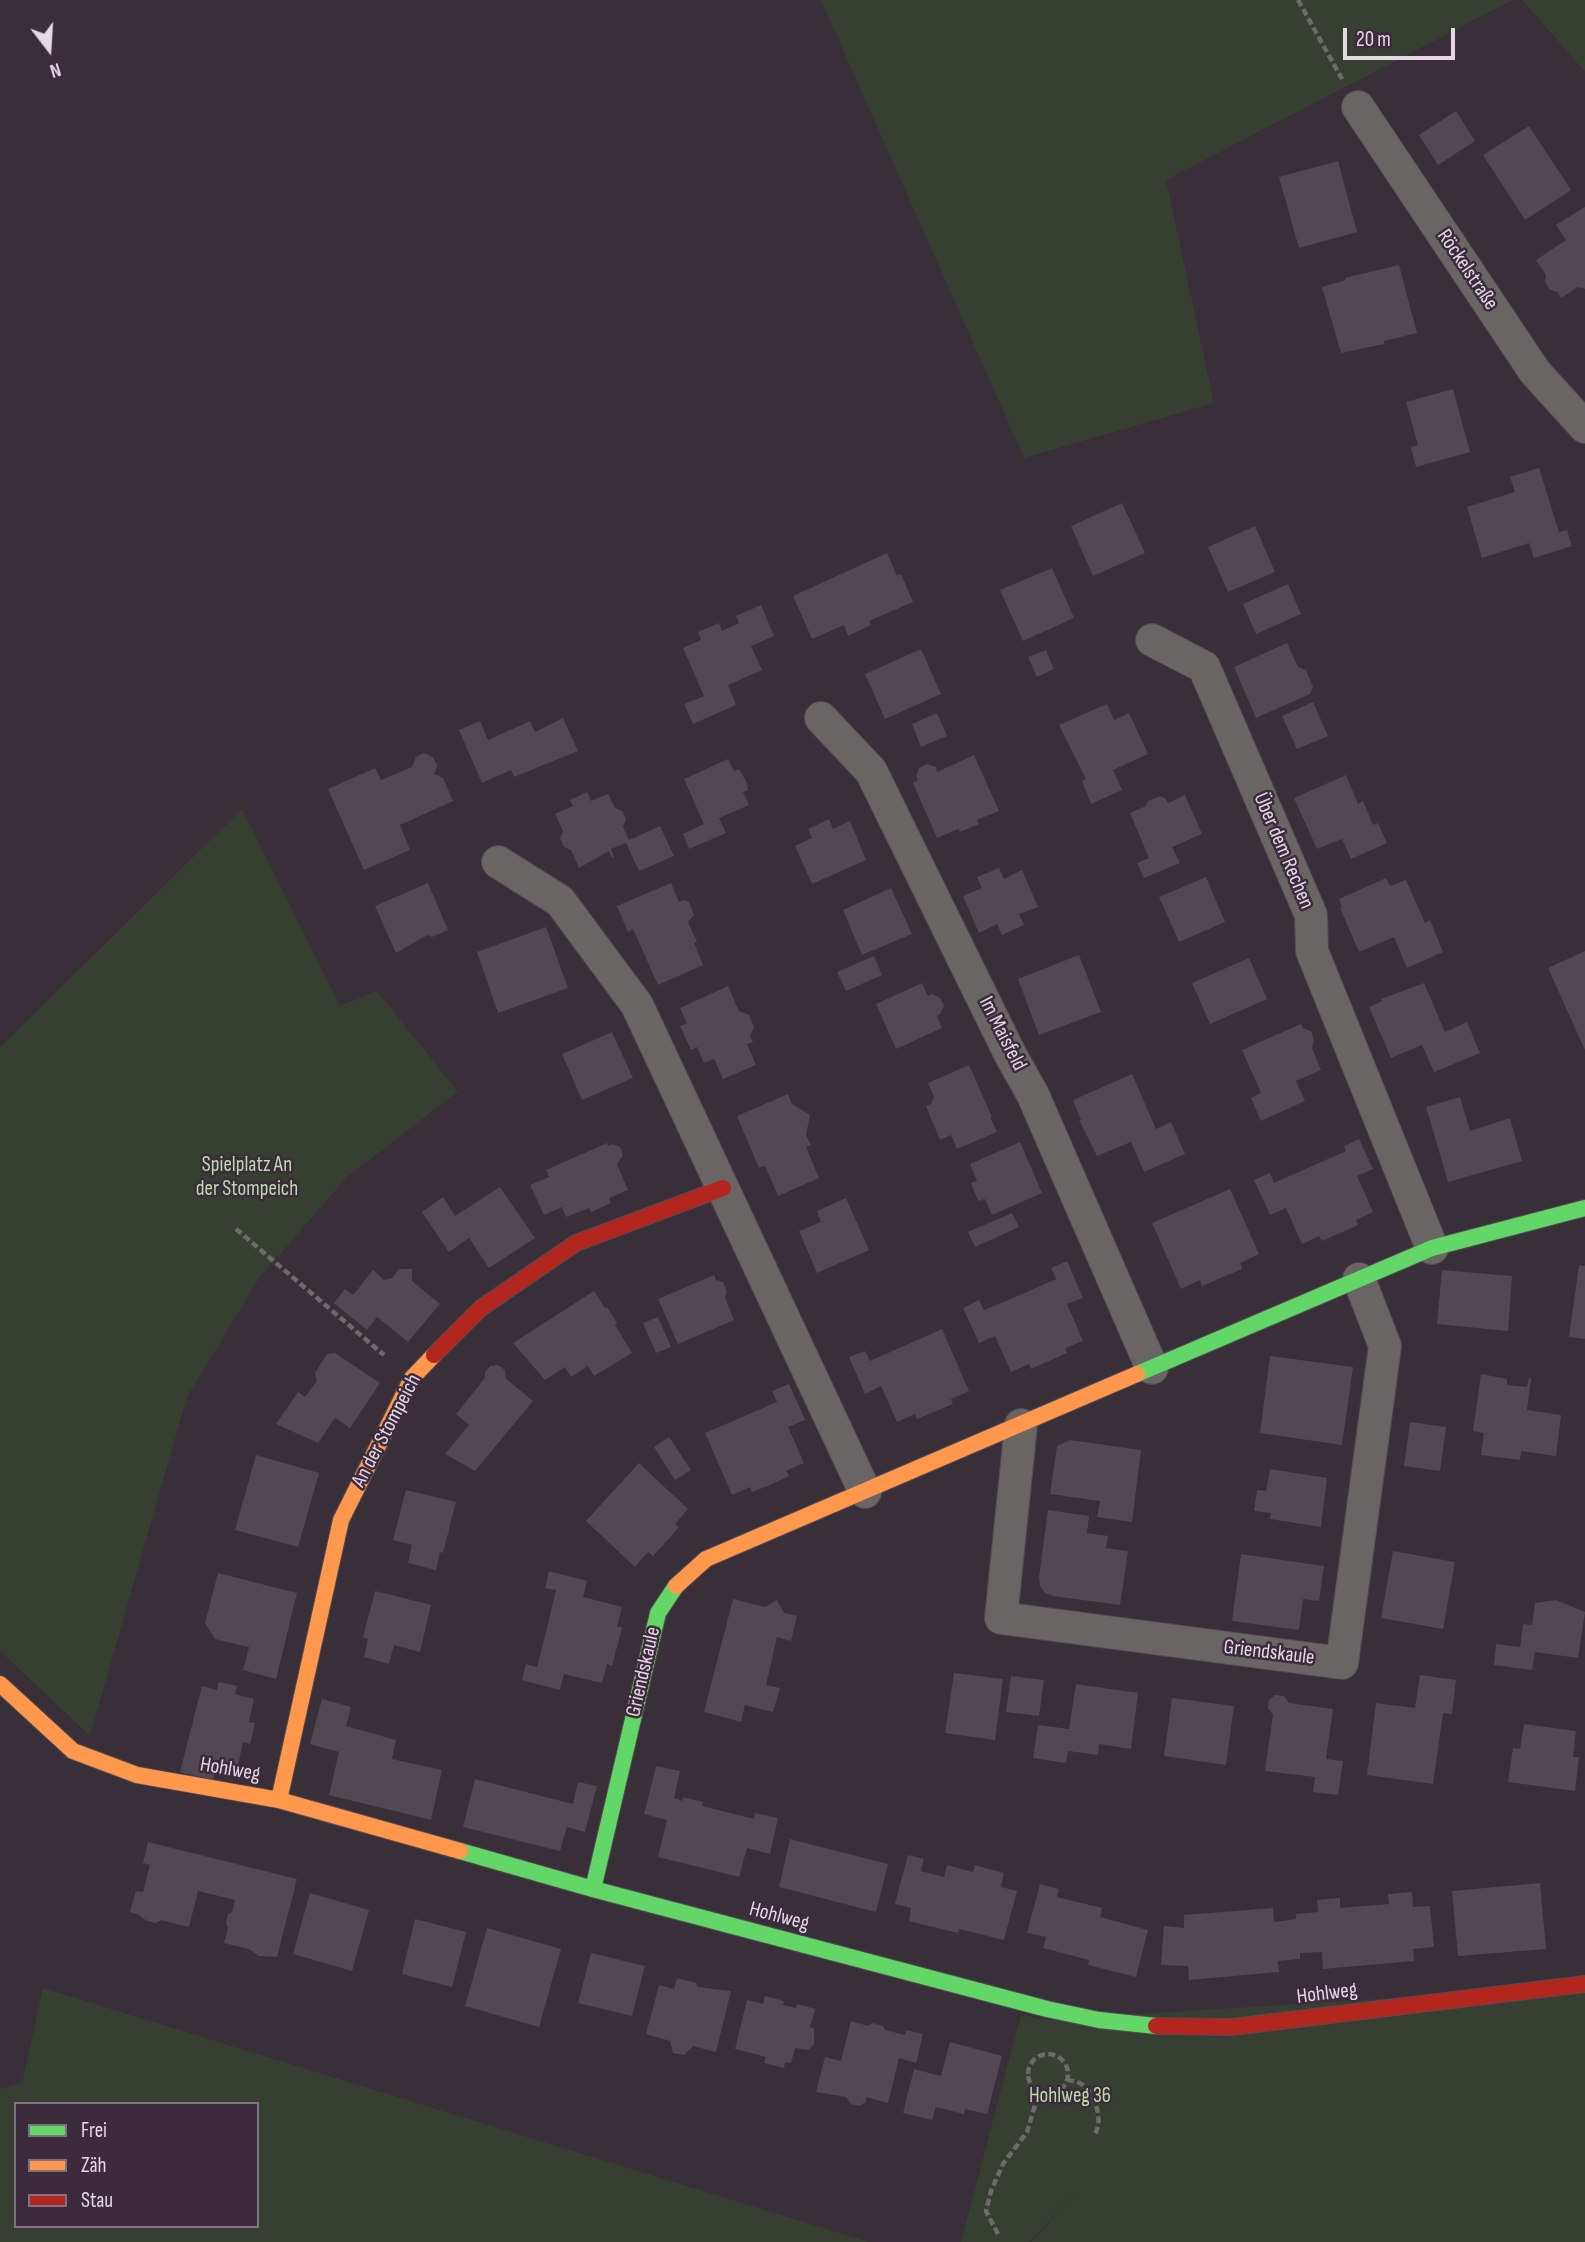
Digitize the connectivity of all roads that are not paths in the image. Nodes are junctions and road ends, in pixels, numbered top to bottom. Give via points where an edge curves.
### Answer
1 (1357, 107) road end
2 (1585, 427) edge
3 (1152, 640) dead end
4 (821, 718) dead end
5 (498, 862) dead end
6 (723, 1188) junction
7 (1585, 1208) edge
8 (1432, 1248) junction
9 (1359, 1279) junction
10 (1152, 1368) junction
11 (1021, 1425) junction
12 (865, 1492) junction
13 (0, 1684) edge
14 (279, 1800) junction
15 (593, 1889) junction
16 (1585, 1984) edge

1 - 2 street, Röckelstraße via 1535,372
3 - 8 street, Über dem Rechen via 1204,667 1311,915 1312,951
4 - 10 street, Im Maisfeld via 871,771 1033,1095
5 - 6 street via 561,901 637,1005
6 - 12 street
6 - 14 street, An der Stompeich via 576,1243 481,1308 412,1378 341,1520
7 - 8 street, Griendskaule
8 - 9 street, Griendskaule
9 - 10 street, Griendskaule
9 - 11 street, Griendskaule via 1385,1346 1342,1662 1001,1618
10 - 11 street, Griendskaule
11 - 12 street, Griendskaule
12 - 15 street, Griendskaule via 706,1559 679,1581 658,1613
13 - 14 street, Hohlweg via 73,1751 137,1774
14 - 15 street, Hohlweg
15 - 16 street, Hohlweg via 1047,2009 1165,2027 1232,2027

